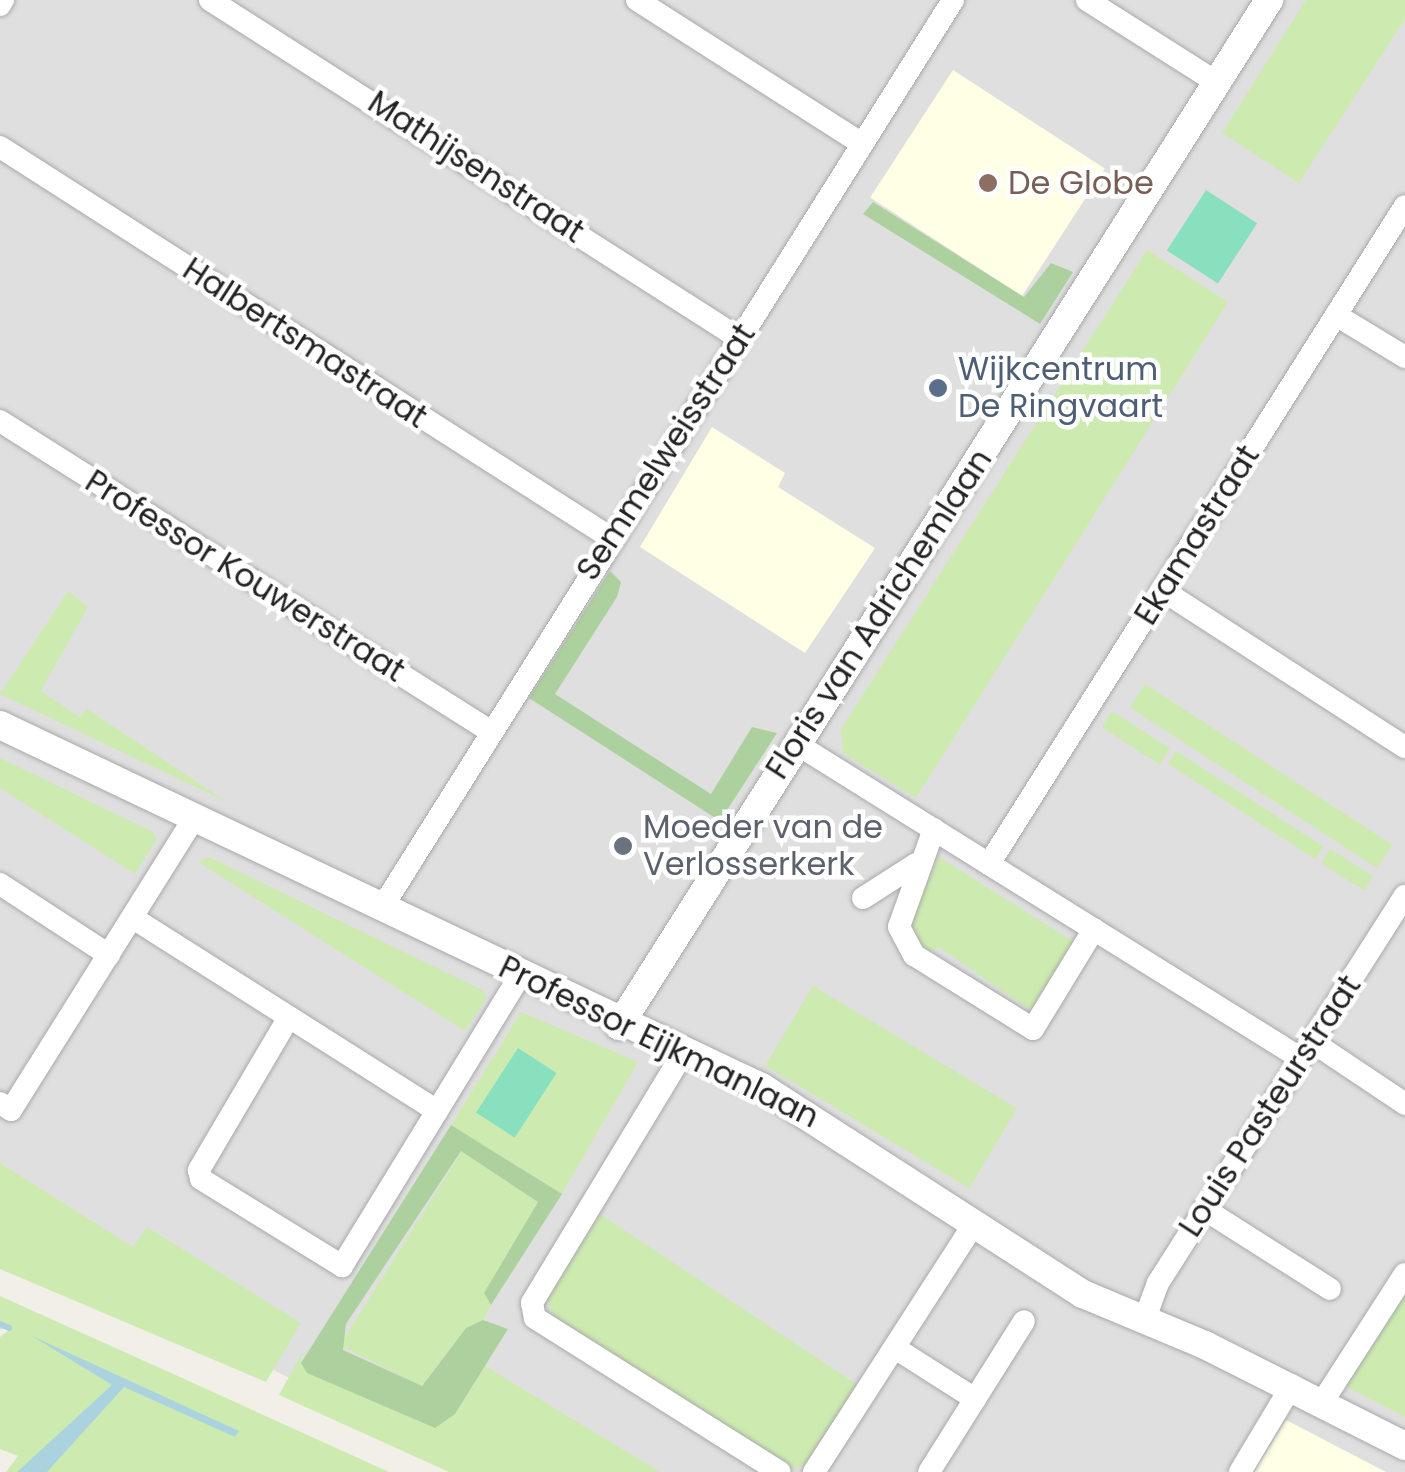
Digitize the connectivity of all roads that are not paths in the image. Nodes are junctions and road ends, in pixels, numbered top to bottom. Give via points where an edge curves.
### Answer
1 (210, 0) edge
2 (637, 0) edge
3 (953, 0) edge
4 (1087, 0) edge
5 (1269, 0) edge
6 (1121, 8) edge
7 (1218, 83) junction
8 (862, 144) junction
9 (0, 147) edge
10 (1405, 206) edge
11 (1336, 315) junction
12 (739, 338) junction
13 (1405, 357) edge
14 (0, 421) edge
15 (611, 538) junction
16 (1162, 590) junction
17 (0, 726) edge
18 (490, 731) junction
19 (796, 743) junction
20 (1405, 747) edge
21 (194, 817) junction
22 (934, 829) junction
23 (916, 864) junction
24 (989, 864) junction
25 (0, 884) edge
26 (1405, 896) edge
27 (863, 898) dead end
28 (383, 906) junction
29 (133, 918) junction
30 (1094, 929) junction
31 (109, 955) junction
32 (521, 974) junction
33 (288, 1017) junction
34 (619, 1026) junction
35 (1306, 1050) junction
36 (682, 1055) junction
37 (0, 1102) edge
38 (1405, 1104) edge
39 (437, 1111) junction
40 (1204, 1209) junction
41 (971, 1228) junction
42 (1405, 1274) edge
43 (1330, 1290) dead end
44 (1024, 1321) dead end
45 (1144, 1321) junction
46 (894, 1348) junction
47 (1292, 1386) junction
48 (975, 1399) junction
49 (1323, 1401) junction
50 (1405, 1446) edge
51 (780, 1472) edge
52 (814, 1472) edge
53 (930, 1472) edge
54 (1240, 1472) edge

1 - 12 street, Mathijsenstraat
2 - 8 street
3 - 8 street, Semmelweisstraat
4 - 6 street
5 - 7 street, Floris van Adrichemlaan
6 - 7 street
7 - 19 street, Floris van Adrichemlaan
8 - 12 street, Semmelweisstraat
9 - 15 street, Halbertsmastraat
10 - 11 street, Ekamastraat
11 - 13 street
11 - 16 street, Ekamastraat
12 - 15 street, Semmelweisstraat
14 - 18 street, Professor Kouwerstraat
15 - 18 street, Semmelweisstraat
16 - 20 street
16 - 24 street, Ekamastraat
17 - 21 street, Professor Eijkmanlaan
18 - 28 street, Semmelweisstraat
19 - 22 street
19 - 34 street, Floris van Adrichemlaan
21 - 28 street, Professor Eijkmanlaan
21 - 29 street
22 - 23 street
22 - 24 street
23 - 27 street
23 - 30 street via 899,927 914,955 1033,1029
24 - 30 street
25 - 31 street
26 - 35 street, Louis Pasteurstraat
28 - 32 street, Professor Eijkmanlaan
29 - 31 street
29 - 33 street
30 - 35 street
31 - 37 street via 12,1110
32 - 34 street, Professor Eijkmanlaan
32 - 39 street
33 - 39 street
33 - 39 street via 199,1170 201,1179 342,1266
34 - 36 street, Professor Eijkmanlaan
35 - 38 street
35 - 40 street, Louis Pasteurstraat
36 - 41 street, Professor Eijkmanlaan via 764,1088 826,1124
36 - 51 street via 532,1303 536,1318
40 - 43 street
40 - 45 street, Louis Pasteurstraat
41 - 45 street, Professor Eijkmanlaan
41 - 46 street
42 - 49 street
44 - 48 street
45 - 47 street, Professor Eijkmanlaan
46 - 48 street
46 - 52 street
47 - 49 street, Professor Eijkmanlaan
47 - 54 street
48 - 53 street
49 - 50 street, Professor Eijkmanlaan

